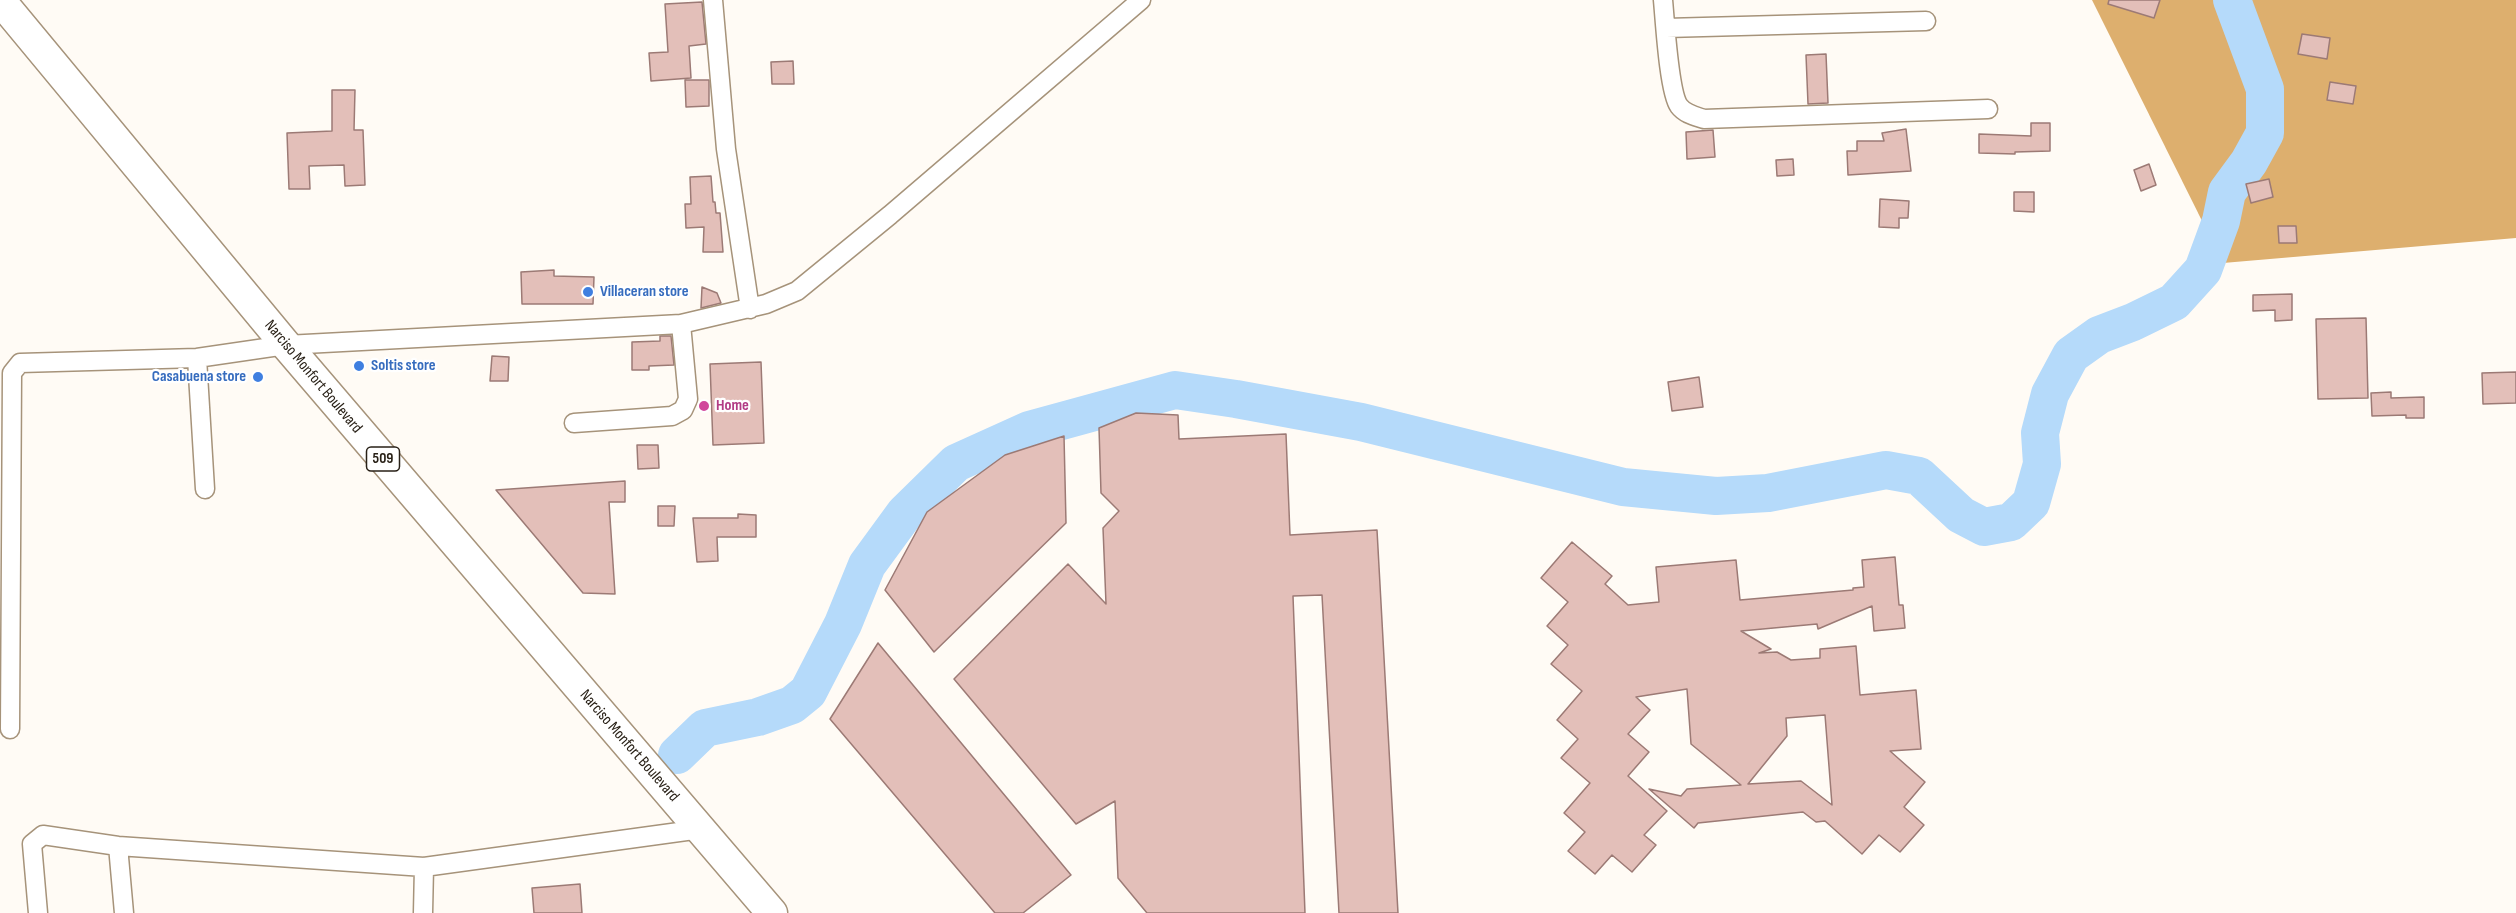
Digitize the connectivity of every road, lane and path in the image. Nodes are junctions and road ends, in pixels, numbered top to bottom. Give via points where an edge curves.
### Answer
1 (0, 0) edge
2 (713, 0) edge
3 (1141, 0) edge
4 (1663, 0) edge
5 (1926, 21) dead end
6 (1666, 28) junction
7 (1988, 109) dead end
8 (750, 309) junction
9 (681, 324) junction
10 (286, 345) junction
11 (197, 358) junction
12 (574, 423) dead end
13 (205, 489) dead end
14 (10, 729) dead end
15 (701, 829) junction
16 (118, 846) junction
17 (424, 867) junction
18 (38, 913) edge
19 (124, 913) edge
20 (423, 913) edge
21 (772, 913) edge

1 - 10 main road, Narciso Monfort Boulevard / 509
2 - 8 street via 726,149
3 - 8 street via 797,291
4 - 6 street
5 - 6 street
6 - 7 street via 1678,105 1704,119
8 - 9 street
9 - 10 street
9 - 12 street via 688,399 683,410 672,416
10 - 11 street
10 - 15 main road, Narciso Monfort Boulevard / 509
11 - 13 street
11 - 14 street via 31,362 20,363 12,373
15 - 17 street
15 - 21 main road, Narciso Monfort Boulevard / 509
16 - 17 street
16 - 18 street via 43,835 32,844
16 - 19 street
17 - 20 street

